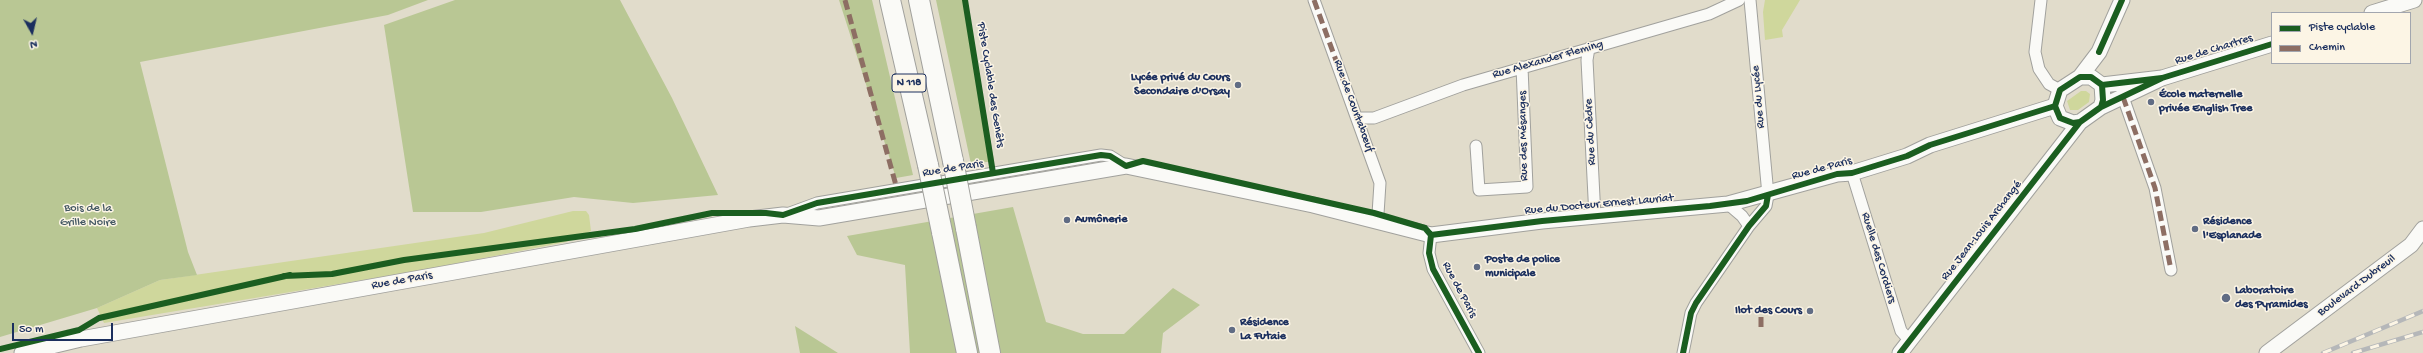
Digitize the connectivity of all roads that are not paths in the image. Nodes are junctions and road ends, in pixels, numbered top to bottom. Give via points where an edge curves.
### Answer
1 (890, 0) edge
2 (919, 0) edge
3 (1314, 0) edge
4 (1739, 0) edge
5 (1750, 0) edge
6 (2041, 0) edge
7 (2122, 0) edge
8 (2414, 0) edge
9 (2375, 12) edge
10 (2271, 44) edge
11 (1589, 48) junction
12 (2099, 52) junction
13 (1522, 67) junction
14 (2080, 77) junction
15 (2162, 78) junction
16 (2100, 83) junction
17 (2060, 90) junction
18 (2123, 96) junction
19 (2100, 107) junction
20 (2057, 112) junction
21 (1357, 118) junction
22 (2080, 122) junction
23 (1476, 146) dead end
24 (2054, 154) junction
25 (1852, 173) junction
26 (1768, 195) junction
27 (1728, 204) junction
28 (1378, 214) dead end
29 (1595, 217) junction
30 (1749, 226) junction
31 (2423, 229) edge
32 (1431, 235) junction
33 (2171, 270) dead end
34 (1910, 341) junction
35 (22, 353) edge
36 (967, 353) edge
37 (990, 353) edge
38 (1479, 353) edge
39 (1683, 353) edge
40 (1900, 353) edge
41 (2267, 353) edge

1 - 36 highway, N 118, bridge
2 - 37 highway, N 118, bridge
3 - 21 street, Rue de Courtabœuf
4 - 11 street, Rue Alexander Fleming via 1709,14
5 - 26 street, Rue du Lycée
6 - 17 street via 2035,52 2039,69 2049,84
7 - 12 main road
8 - 9 main road
10 - 15 main road, Rue de Chartres
11 - 13 street, Rue Alexander Fleming
11 - 29 street, Rue du Cèdre via 1587,60
12 - 14 main road
12 - 16 main road
13 - 21 street, Rue Alexander Fleming via 1463,85 1374,118
13 - 23 street, Rue des Mésanges via 1527,186 1478,190
14 - 16 main road via 2091,77
14 - 17 main road
15 - 16 main road, Rue de Chartres
15 - 18 main road, Rue de Chartres
16 - 19 main road via 2103,100
17 - 20 main road
18 - 19 main road, Rue de Chartres
18 - 33 street via 2155,188
19 - 22 main road
20 - 22 main road via 2073,123
20 - 24 main road, Rue Jean-Louis Archangé
20 - 25 main road, Rue de Paris via 1930,145 1907,156
21 - 28 street, Rue de Courtabœuf via 1380,183
22 - 24 main road, Rue Jean-Louis Archangé
24 - 34 main road, Rue Jean-Louis Archangé
25 - 26 main road, Rue de Paris via 1837,174
25 - 34 street, Ruelle des Cordiers via 1901,331
26 - 27 main road, Rue du Docteur Ernest Lauriat
26 - 30 street via 1766,206
27 - 29 main road, Rue du Docteur Ernest Lauriat
27 - 30 street
29 - 32 main road, Rue du Docteur Ernest Lauriat
30 - 39 street via 1691,313
31 - 41 main road, Boulevard Dubreuil via 2411,245
32 - 35 main road, Rue de Paris via 1313,205 1126,166 819,218 783,215 754,218 89,338
32 - 38 street, Rue de Paris via 1429,253 1433,269
34 - 40 main road, Rue Jean-Louis Archangé

